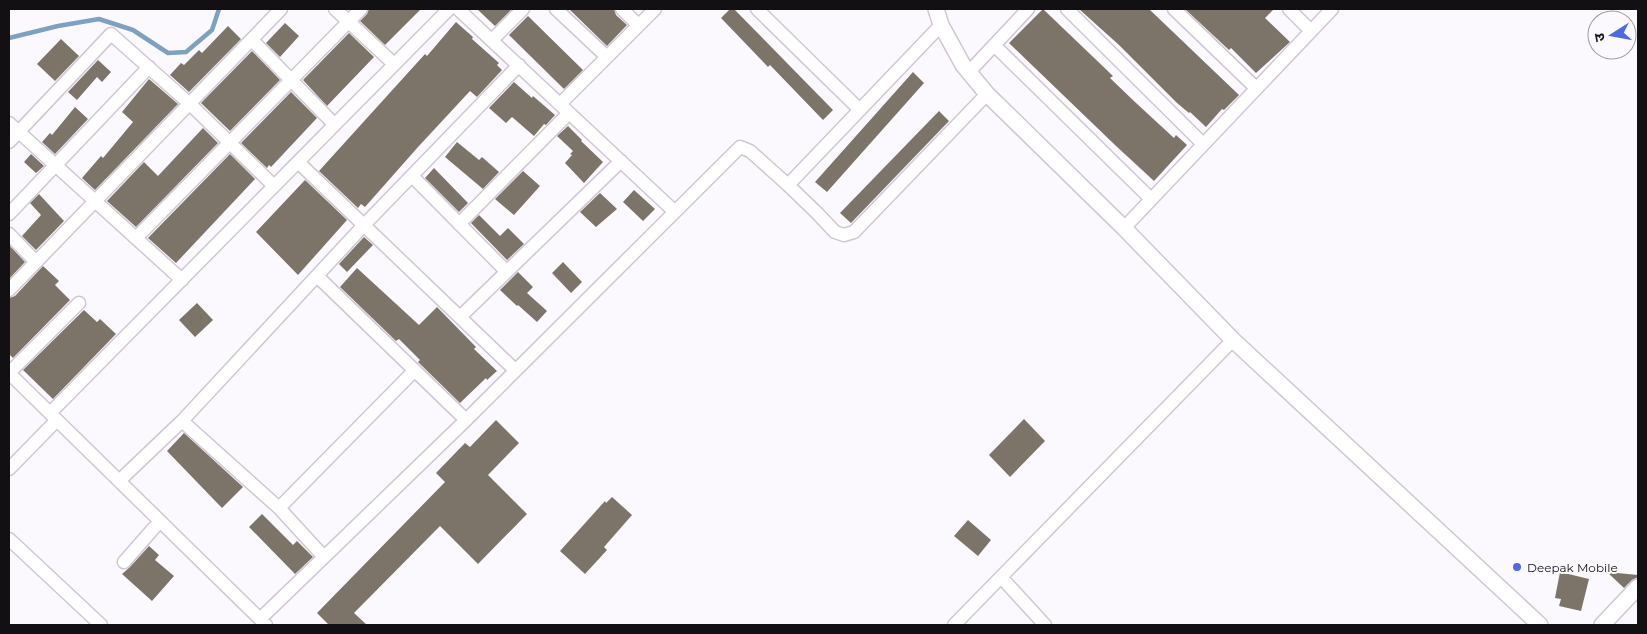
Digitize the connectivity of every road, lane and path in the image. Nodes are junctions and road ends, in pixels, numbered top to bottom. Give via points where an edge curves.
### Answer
1 (282, 9) edge
2 (335, 9) edge
3 (361, 9) edge
4 (449, 9) edge
5 (458, 9) edge
6 (523, 9) edge
7 (556, 9) edge
8 (622, 9) edge
9 (655, 9) edge
10 (757, 9) edge
11 (936, 9) edge
12 (1028, 9) edge
13 (1066, 9) edge
14 (1174, 9) edge
15 (1288, 9) edge
16 (1332, 9) edge
17 (349, 21) junction
18 (638, 25) junction
19 (941, 25) junction
20 (1311, 31) junction
21 (252, 40) junction
22 (492, 40) junction
23 (994, 45) junction
24 (607, 57) junction
25 (394, 64) junction
26 (519, 65) junction
27 (149, 67) junction
28 (968, 73) junction
29 (291, 80) junction
30 (1256, 88) junction
31 (987, 94) junction
32 (190, 104) junction
33 (565, 108) junction
34 (860, 110) junction
35 (334, 124) junction
36 (14, 128) edge
37 (9, 142) edge
38 (230, 142) junction
39 (1203, 144) junction
40 (298, 162) junction
41 (621, 162) junction
42 (55, 165) junction
43 (412, 176) junction
44 (788, 185) junction
45 (274, 186) junction
46 (1151, 199) junction
47 (95, 201) junction
48 (675, 212) junction
49 (9, 214) edge
50 (459, 224) junction
51 (364, 225) junction
52 (1124, 228) junction
53 (9, 234) edge
54 (136, 238) junction
55 (36, 262) junction
56 (506, 271) junction
57 (317, 276) junction
58 (182, 280) junction
59 (9, 290) edge
60 (79, 303) dead end
61 (460, 317) junction
62 (1233, 340) junction
63 (414, 370) junction
64 (515, 370) junction
65 (9, 373) edge
66 (53, 417) junction
67 (466, 420) junction
68 (182, 421) junction
69 (9, 469) edge
70 (119, 481) junction
71 (279, 508) junction
72 (160, 521) junction
73 (9, 539) edge
74 (324, 557) junction
75 (124, 562) dead end
76 (1001, 578) junction
77 (1638, 587) edge
78 (263, 622) edge
79 (101, 625) edge
80 (954, 625) edge
81 (1045, 625) edge
82 (1540, 625) edge
83 (1602, 625) edge

1 - 21 street
2 - 17 street
3 - 17 street
4 - 25 street
5 - 22 street
6 - 22 street
7 - 24 street
8 - 18 street
9 - 18 street
10 - 34 street
11 - 19 street
12 - 23 street
13 - 39 street
14 - 30 street
15 - 20 street
16 - 20 street
17 - 25 street
17 - 29 street
18 - 24 street
19 - 28 street
19 - 34 street
20 - 30 street
21 - 29 street
21 - 32 street
22 - 26 street
23 - 28 street
23 - 46 street
24 - 33 street
25 - 35 street
26 - 33 street
26 - 43 street
27 - 32 street
27 - 36 street via 111,34
27 - 42 street
28 - 31 street
29 - 35 street
29 - 38 street
30 - 39 street
31 - 44 street via 854,232 844,235 834,232
31 - 52 street
32 - 38 street
32 - 47 street
33 - 41 street
33 - 50 street
34 - 44 street
35 - 40 street
36 - 37 street
36 - 42 street
38 - 45 street
38 - 54 street
39 - 46 street
40 - 45 street
40 - 51 street
41 - 48 street
41 - 56 street
42 - 47 street
42 - 49 street
43 - 50 street
43 - 51 street
44 - 48 street via 740,147
45 - 58 street
46 - 52 street
47 - 54 street
47 - 55 street
48 - 64 street
50 - 56 street
51 - 57 street
51 - 61 street
52 - 62 street
53 - 55 street
54 - 58 street
55 - 59 street
56 - 61 street
57 - 63 street
57 - 68 street
58 - 66 street
60 - 65 street
61 - 64 street
62 - 76 street
62 - 82 street
63 - 67 street
63 - 71 street
64 - 67 street
65 - 66 street
66 - 69 street
66 - 70 street
67 - 74 street
68 - 70 street
68 - 71 street
70 - 72 street
71 - 74 street
72 - 75 street
72 - 78 street
73 - 79 street
74 - 78 street
76 - 80 street
76 - 81 street
77 - 83 street

